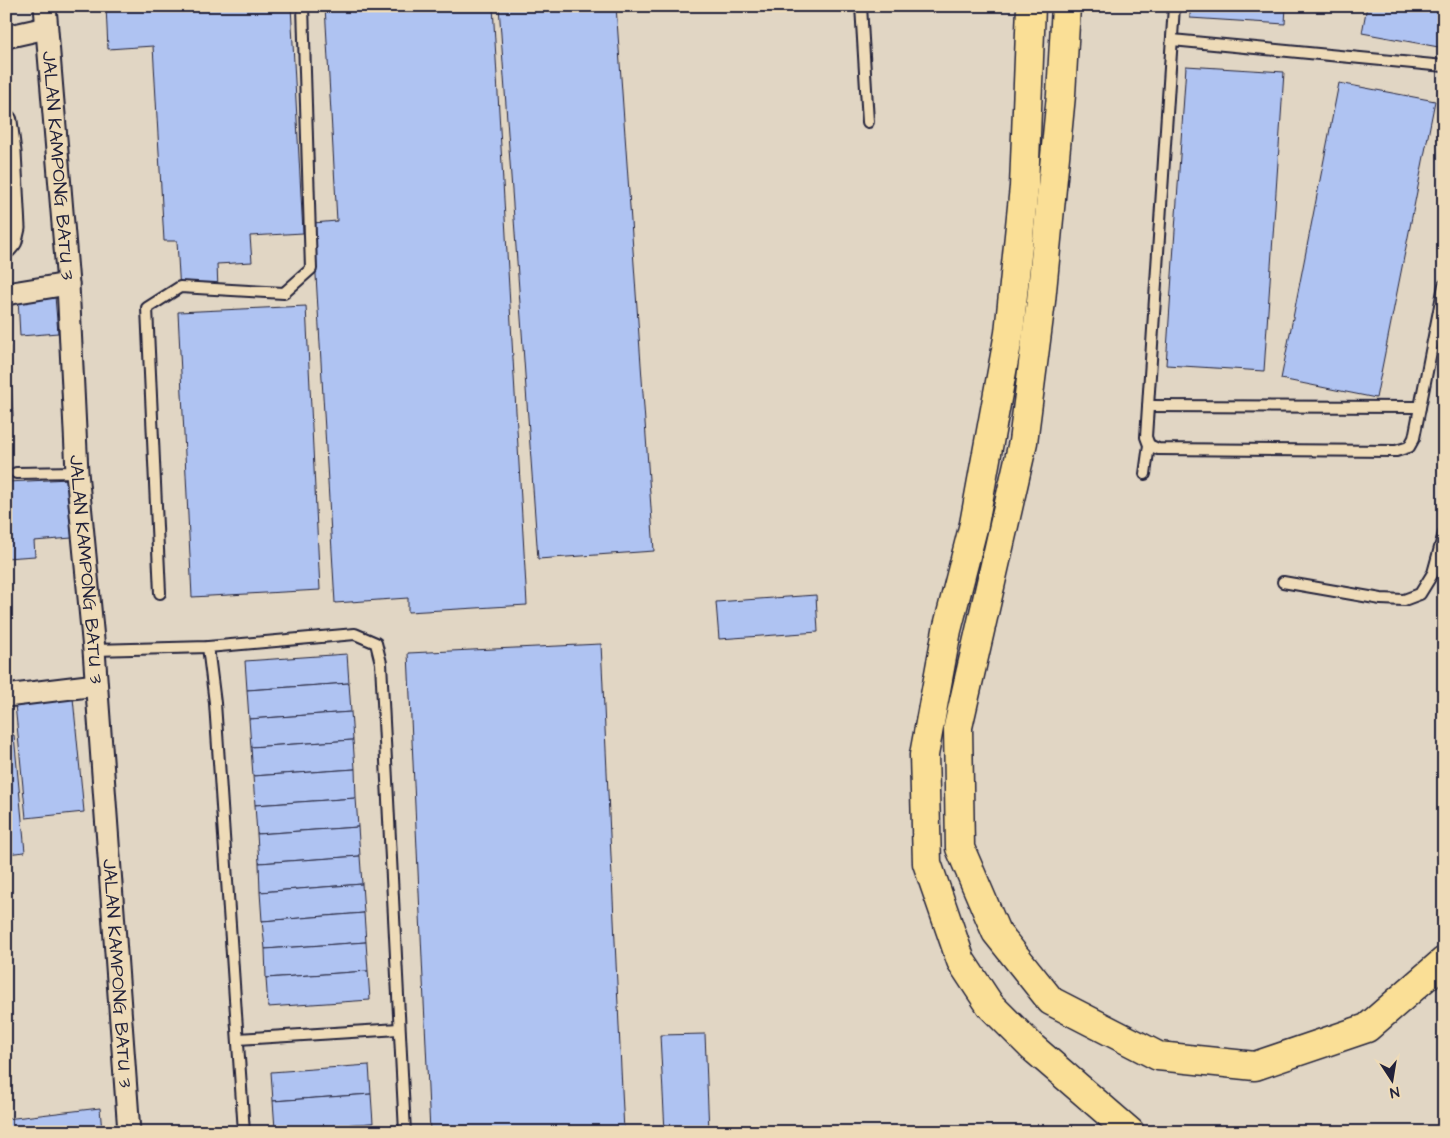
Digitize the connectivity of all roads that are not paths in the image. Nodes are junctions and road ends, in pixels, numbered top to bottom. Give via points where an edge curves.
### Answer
1 (45, 6) edge
2 (303, 6) edge
3 (861, 6) edge
4 (1031, 6) edge
5 (1066, 6) edge
6 (1174, 6) edge
7 (46, 28) junction
8 (6, 37) edge
9 (1172, 40) junction
10 (1444, 66) edge
11 (6, 121) edge
12 (868, 122) dead end
13 (8, 153) edge
14 (9, 244) edge
15 (68, 284) junction
16 (1444, 285) edge
17 (6, 294) edge
18 (1148, 406) junction
19 (1420, 408) junction
20 (1149, 445) junction
21 (77, 472) junction
22 (16, 473) dead end
23 (1145, 474) dead end
24 (1444, 533) edge
25 (1283, 582) dead end
26 (160, 593) dead end
27 (208, 647) junction
28 (94, 650) junction
29 (96, 686) junction
30 (6, 696) edge
31 (1444, 960) edge
32 (400, 1029) junction
33 (238, 1039) junction
34 (129, 1132) edge
35 (244, 1132) edge
36 (405, 1132) edge
37 (1130, 1132) edge

1 - 7 street, JALAN KAMPONG BATU 3
2 - 26 lane via 311,269 284,293 180,287 147,308
3 - 12 lane
4 - 37 highway via 1024,187 1009,333 974,524 947,630 924,755 927,863 961,961 990,1005 1033,1048
5 - 31 highway via 1061,95 1041,301 1023,442 958,727 960,848 996,932 1051,1001 1158,1056 1255,1066 1367,1028
6 - 9 lane
7 - 8 street
7 - 15 street, JALAN KAMPONG BATU 3
9 - 10 lane
9 - 18 lane
11 - 13 street
13 - 14 street via 14,228
15 - 17 street
15 - 21 street, JALAN KAMPONG BATU 3
16 - 19 lane
18 - 19 lane
18 - 20 lane via 1146,437
19 - 20 lane via 1409,447 1396,451 1158,449
20 - 23 lane
21 - 22 lane
21 - 28 street, JALAN KAMPONG BATU 3
24 - 25 lane via 1433,573 1420,594 1404,600
27 - 28 lane
27 - 32 lane via 355,634 376,643 381,663
27 - 33 lane via 215,703
28 - 29 street, JALAN KAMPONG BATU 3
29 - 30 street
29 - 34 street, JALAN KAMPONG BATU 3
32 - 33 lane
32 - 36 lane
33 - 35 lane

